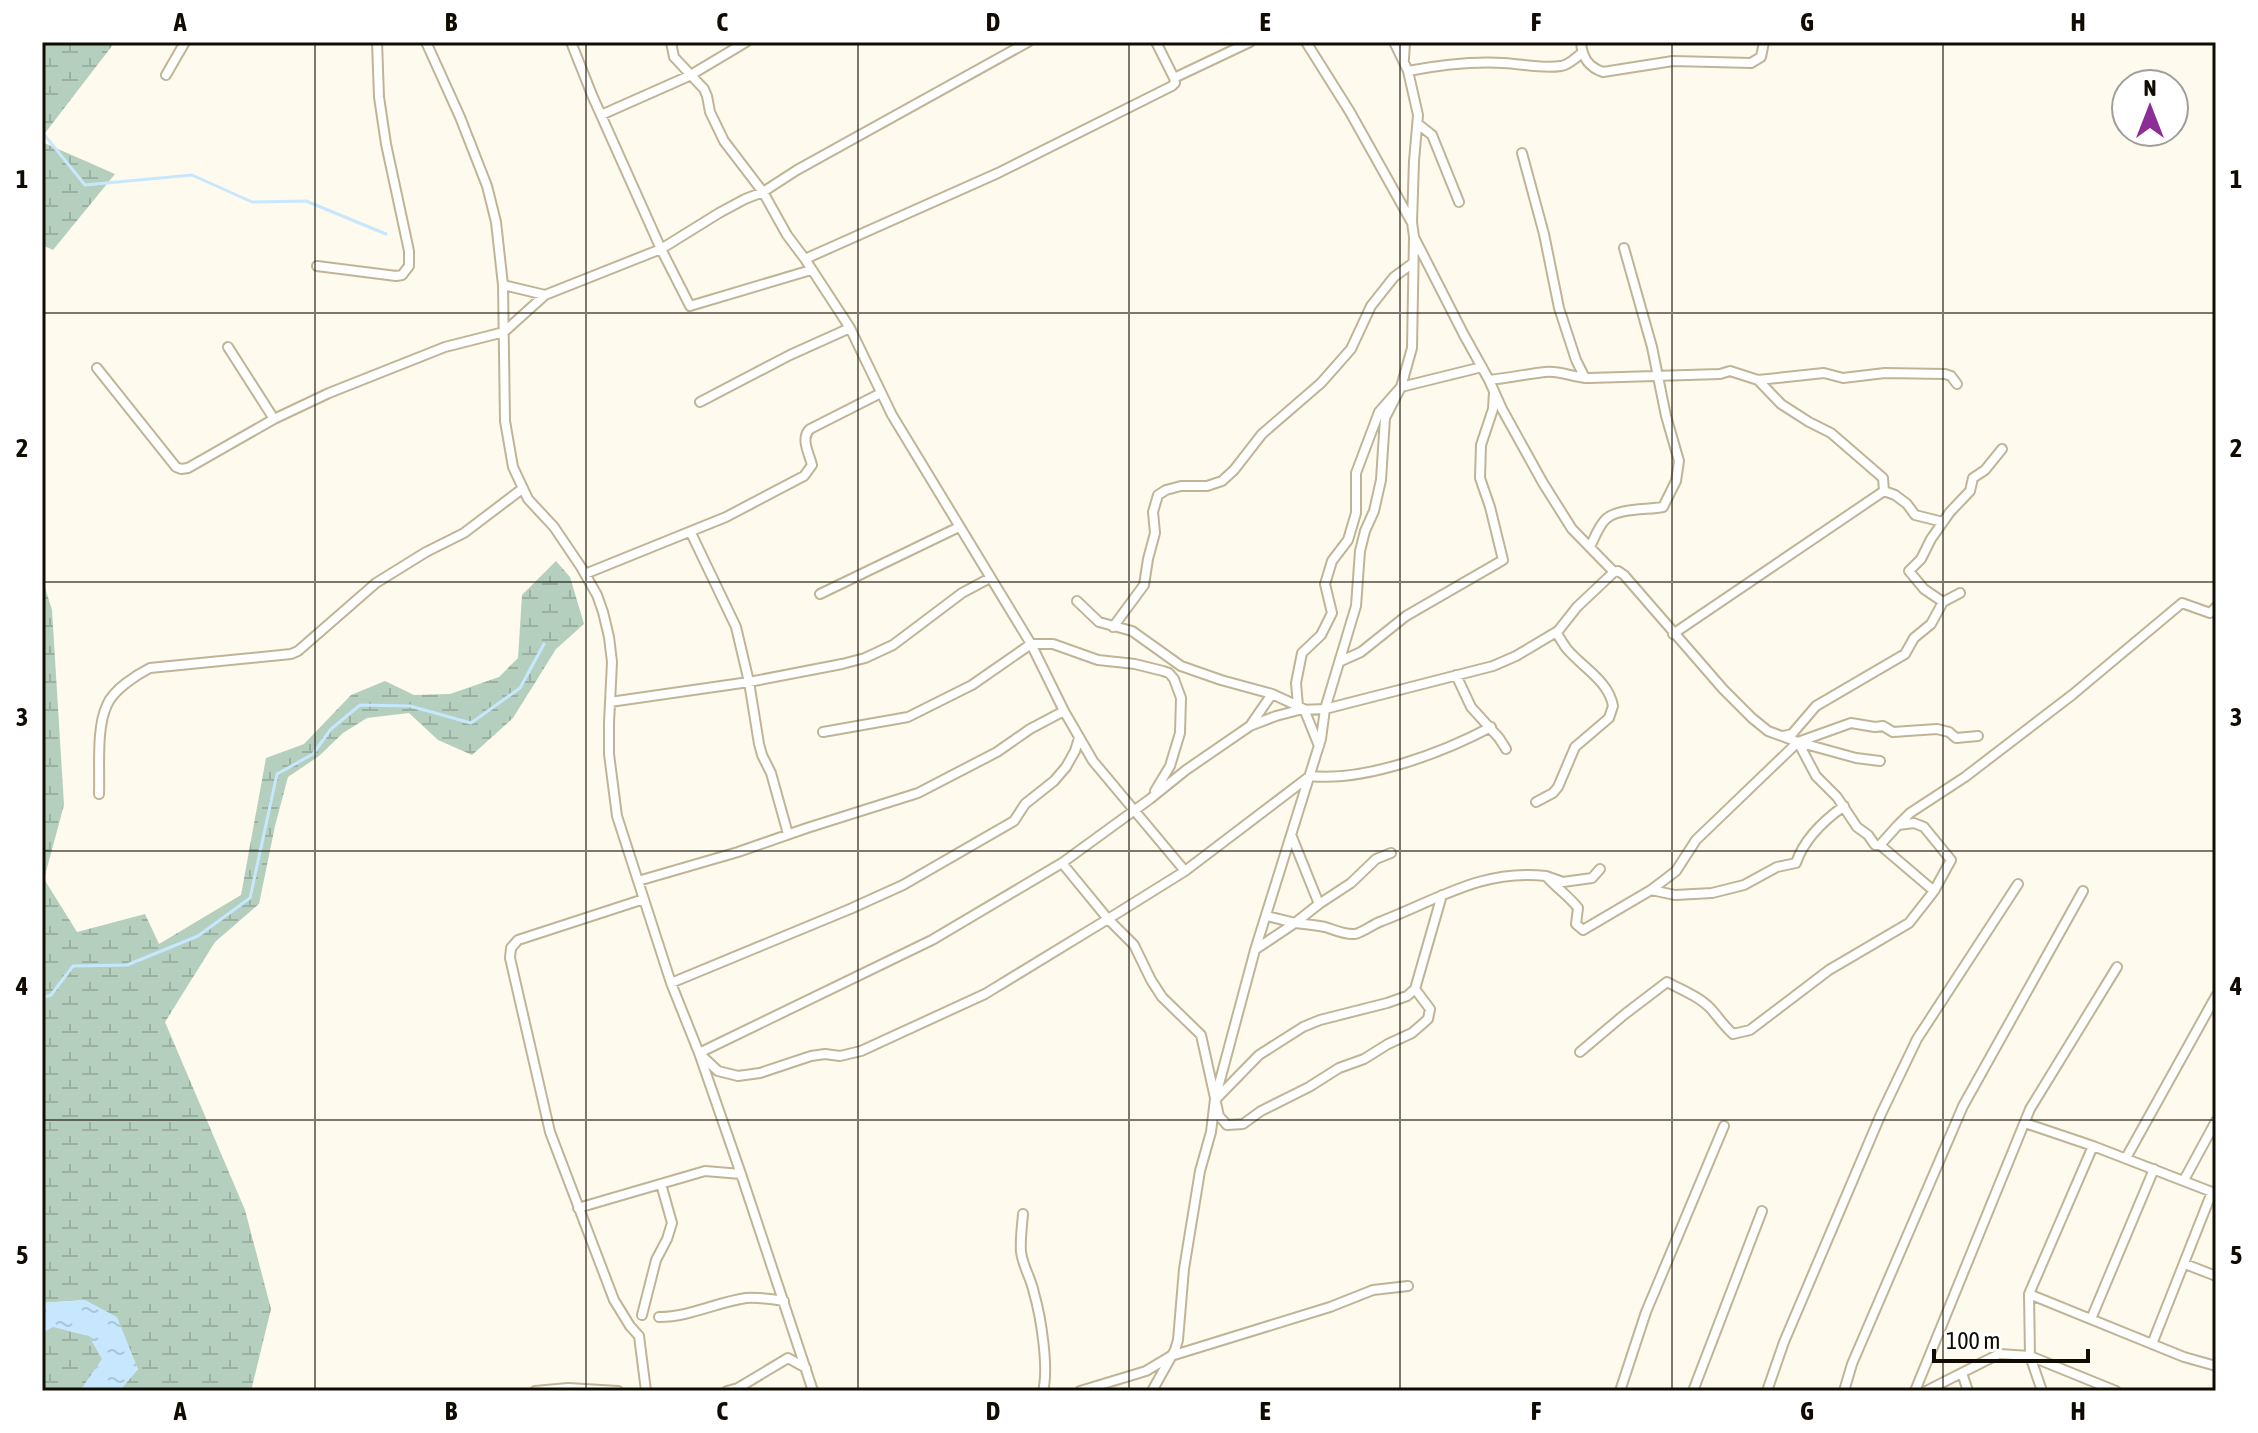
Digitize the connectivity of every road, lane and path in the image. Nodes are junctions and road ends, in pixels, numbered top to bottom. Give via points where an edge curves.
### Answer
1 (185, 42) edge
2 (377, 42) edge
3 (426, 42) edge
4 (571, 42) edge
5 (671, 42) edge
6 (746, 42) edge
7 (1028, 42) edge
8 (1156, 42) edge
9 (1250, 42) edge
10 (1306, 42) edge
11 (1394, 42) edge
12 (1405, 42) edge
13 (1581, 42) edge
14 (1764, 42) edge
15 (1582, 53) junction
16 (1404, 60) junction
17 (1408, 71) junction
18 (166, 75) dead end
19 (689, 76) junction
20 (1174, 78) junction
21 (601, 115) junction
22 (1418, 124) junction
23 (1522, 153) dead end
24 (763, 192) junction
25 (1459, 202) dead end
26 (1412, 222) junction
27 (1414, 237) junction
28 (1624, 248) dead end
29 (661, 249) junction
30 (805, 259) junction
31 (1413, 263) junction
32 (317, 266) dead end
33 (811, 270) junction
34 (503, 285) junction
35 (545, 295) junction
36 (850, 328) junction
37 (504, 332) junction
38 (228, 347) dead end
39 (1482, 367) junction
40 (97, 368) dead end
41 (1659, 376) junction
42 (1585, 378) junction
43 (1489, 380) junction
44 (1758, 380) junction
45 (1957, 384) dead end
46 (1401, 387) junction
47 (1494, 391) junction
48 (881, 393) junction
49 (700, 402) dead end
50 (274, 419) junction
51 (2002, 449) dead end
52 (522, 489) junction
53 (1884, 491) junction
54 (1943, 522) junction
55 (959, 527) junction
56 (691, 533) junction
57 (1590, 547) junction
58 (1600, 557) junction
59 (1614, 572) junction
60 (585, 574) junction
61 (990, 578) junction
62 (1603, 582) junction
63 (1960, 593) dead end
64 (820, 594) dead end
65 (1077, 601) dead end
66 (1943, 602) junction
67 (2216, 607) edge
68 (1113, 627) junction
69 (1556, 632) junction
70 (1673, 634) junction
71 (1031, 644) junction
72 (1341, 661) junction
73 (1456, 675) junction
74 (749, 682) junction
75 (1272, 694) junction
76 (610, 702) junction
77 (1301, 708) junction
78 (1325, 709) junction
79 (1064, 711) junction
80 (1250, 726) junction
81 (1491, 727) junction
82 (823, 732) dead end
83 (1779, 736) junction
84 (1978, 736) dead end
85 (1079, 738) junction
86 (1798, 742) junction
87 (1319, 746) junction
88 (1506, 749) dead end
89 (1880, 761) dead end
90 (1310, 776) junction
91 (99, 794) dead end
92 (1150, 799) junction
93 (1536, 802) dead end
94 (1844, 806) junction
95 (1133, 810) junction
96 (1898, 825) junction
97 (788, 834) junction
98 (1292, 836) junction
99 (1880, 845) junction
100 (1391, 853) dead end
101 (1062, 863) junction
102 (1600, 869) dead end
103 (1185, 871) junction
104 (1546, 876) junction
105 (638, 881) junction
106 (2018, 884) dead end
107 (1651, 890) junction
108 (1934, 891) junction
109 (2083, 891) dead end
110 (1442, 895) junction
111 (644, 899) junction
112 (1319, 904) junction
113 (1267, 916) junction
114 (1108, 919) junction
115 (1295, 923) junction
116 (1255, 950) junction
117 (2117, 967) dead end
118 (671, 983) junction
119 (1415, 989) junction
120 (2216, 996) edge
121 (1580, 1052) dead end
122 (699, 1053) junction
123 (1215, 1099) junction
124 (2216, 1121) edge
125 (2025, 1123) junction
126 (1724, 1126) dead end
127 (2093, 1146) junction
128 (2126, 1158) junction
129 (2154, 1169) junction
130 (741, 1174) junction
131 (2184, 1180) junction
132 (661, 1184) junction
133 (2212, 1205) edge
134 (578, 1208) junction
135 (1762, 1211) dead end
136 (1023, 1214) dead end
137 (2185, 1264) junction
138 (2216, 1276) edge
139 (1408, 1286) dead end
140 (2029, 1294) junction
141 (784, 1301) junction
142 (642, 1315) dead end
143 (659, 1317) dead end
144 (2091, 1319) junction
145 (2152, 1344) junction
146 (1171, 1356) junction
147 (2030, 1356) junction
148 (2216, 1366) edge
149 (806, 1368) junction
150 (1962, 1373) junction
151 (535, 1391) edge
152 (618, 1391) edge
153 (646, 1391) edge
154 (727, 1391) edge
155 (813, 1391) edge
156 (1045, 1391) edge
157 (1080, 1391) edge
158 (1152, 1391) edge
159 (1620, 1391) edge
160 (1693, 1391) edge
161 (1767, 1391) edge
162 (1844, 1391) edge
163 (1915, 1391) edge
164 (1926, 1391) edge
165 (1968, 1391) edge
166 (2042, 1391) edge
167 (2116, 1391) edge

1 - 18 street
2 - 32 street via 379,97 409,266 396,276
3 - 34 street via 487,186
4 - 21 street
5 - 19 street via 674,57
6 - 19 street
7 - 24 street
8 - 20 street
9 - 20 street
10 - 26 street
11 - 16 street
12 - 16 street
13 - 15 street
14 - 15 street via 1761,57 1751,63 1673,61 1603,72
15 - 17 street via 1563,66 1490,63
16 - 17 street
17 - 22 street
19 - 21 street
19 - 24 street via 704,89 716,128
20 - 30 street via 1172,86 998,173
21 - 29 street
22 - 25 street via 1432,135
22 - 26 street
23 - 42 street via 1559,308
24 - 29 street
24 - 30 street
26 - 27 street
27 - 31 street
27 - 39 street
28 - 41 street
29 - 33 street via 690,306
29 - 35 street
30 - 33 street
31 - 46 street via 1412,348
31 - 68 street via 1371,306 1351,349 1262,434 1222,481 1158,495 1144,585
33 - 36 street
34 - 35 street
34 - 37 street
35 - 37 street
36 - 48 street
36 - 49 street
37 - 50 street via 405,362
37 - 52 street via 505,421
38 - 50 street
39 - 43 street
39 - 46 street
40 - 50 street via 181,469
41 - 42 street
41 - 44 street via 1730,371
41 - 57 street via 1679,461 1676,481 1663,507 1607,518
42 - 43 street via 1553,372
43 - 47 street
44 - 45 street via 1824,373 1843,378 1945,374
44 - 53 street via 1781,404 1831,433 1883,478
46 - 72 street via 1385,418 1381,480 1360,551 1356,606
46 - 77 street via 1379,412 1356,473 1356,513 1325,584 1332,613 1321,635 1302,653 1296,683
47 - 57 street via 1568,524
47 - 72 street via 1481,445 1480,478 1503,560
48 - 55 street
48 - 56 street via 806,433 812,465 804,476
51 - 54 street via 1973,478 1970,491
52 - 60 street
52 - 91 street via 464,533 376,583 298,651 143,672 112,696 103,716
53 - 54 street via 1915,515
53 - 70 street
54 - 66 street via 1909,571
55 - 61 street
55 - 64 street
56 - 60 street
56 - 74 street via 736,627
57 - 58 street
58 - 59 street
58 - 62 street
59 - 62 street
59 - 70 street via 1624,575
60 - 76 street via 609,637
61 - 71 street
61 - 74 street via 880,652
62 - 69 street
63 - 66 street
65 - 68 street via 1099,622
66 - 83 street via 1905,654 1816,706 1792,734
67 - 96 street via 2210,613 2182,603 2072,695
68 - 75 street via 1132,631 1181,666
69 - 73 street via 1496,665
69 - 93 street via 1603,686 1613,706 1609,718 1575,747 1558,787
70 - 83 street via 1752,718
71 - 79 street
71 - 82 street via 924,711
71 - 92 street via 1053,644 1098,660 1135,664 1174,679 1181,698 1180,733 1170,766
72 - 78 street
73 - 78 street
73 - 81 street via 1471,707
74 - 76 street
74 - 97 street via 759,744
75 - 77 street
75 - 80 street
76 - 105 street via 612,785
77 - 78 street
77 - 80 street
77 - 87 street
78 - 87 street
79 - 85 street
79 - 97 street via 918,793
80 - 92 street
81 - 88 street
81 - 90 street via 1445,749 1385,767 1330,778
83 - 86 street
84 - 86 street via 1956,738 1937,729 1893,732 1851,723
85 - 95 street
85 - 118 street via 1066,767 1014,821 903,885
86 - 89 street
86 - 94 street via 1816,776
86 - 107 street via 1696,840 1676,871
87 - 90 street
90 - 98 street
90 - 103 street
92 - 95 street
94 - 99 street via 1857,827
94 - 107 street via 1801,847 1796,863 1712,893
95 - 101 street
95 - 103 street
96 - 99 street
96 - 108 street via 1924,827 1951,860
97 - 105 street
98 - 112 street
98 - 113 street
99 - 108 street
100 - 112 street
101 - 114 street
101 - 122 street via 908,954
102 - 104 street via 1592,878 1563,882
103 - 114 street
104 - 107 street via 1578,908 1576,924 1583,930
104 - 110 street via 1504,875
105 - 111 street
106 - 161 street via 1917,1039 1862,1156
108 - 121 street via 1909,923 1829,970 1750,1030 1733,1034 1710,1008 1667,982
109 - 162 street via 1963,1106
110 - 115 street via 1351,935
110 - 119 street
111 - 118 street
111 - 134 street via 518,940 511,948 550,1132
112 - 115 street
113 - 115 street
113 - 116 street
114 - 122 street via 985,994 861,1051 811,1056 738,1076 718,1071
114 - 123 street via 1139,951 1162,997 1201,1035
115 - 116 street
116 - 123 street
117 - 125 street
118 - 122 street
119 - 123 street via 1387,1003 1303,1027 1259,1055
119 - 123 street via 1430,1009 1428,1019 1412,1033 1243,1124 1227,1125
120 - 128 street
122 - 130 street
123 - 146 street via 1184,1269 1178,1340
124 - 131 street
125 - 127 street
125 - 163 street
126 - 159 street via 1646,1312
127 - 128 street
127 - 140 street
128 - 129 street
129 - 131 street
129 - 144 street
130 - 132 street via 710,1170
130 - 141 street
131 - 133 street via 2212,1192
132 - 134 street
132 - 142 street via 672,1223
133 - 137 street
134 - 153 street via 614,1300 639,1336
135 - 160 street
136 - 156 street via 1021,1251 1034,1290
137 - 138 street
137 - 145 street
139 - 146 street via 1373,1290
140 - 144 street
140 - 147 street
141 - 143 street via 745,1299
141 - 149 street
144 - 145 street
145 - 148 street
146 - 157 street via 1146,1371
146 - 158 street
147 - 150 street via 1999,1354
147 - 166 street
147 - 167 street
149 - 154 street via 788,1358
149 - 155 street
150 - 164 street
150 - 165 street
151 - 152 street

